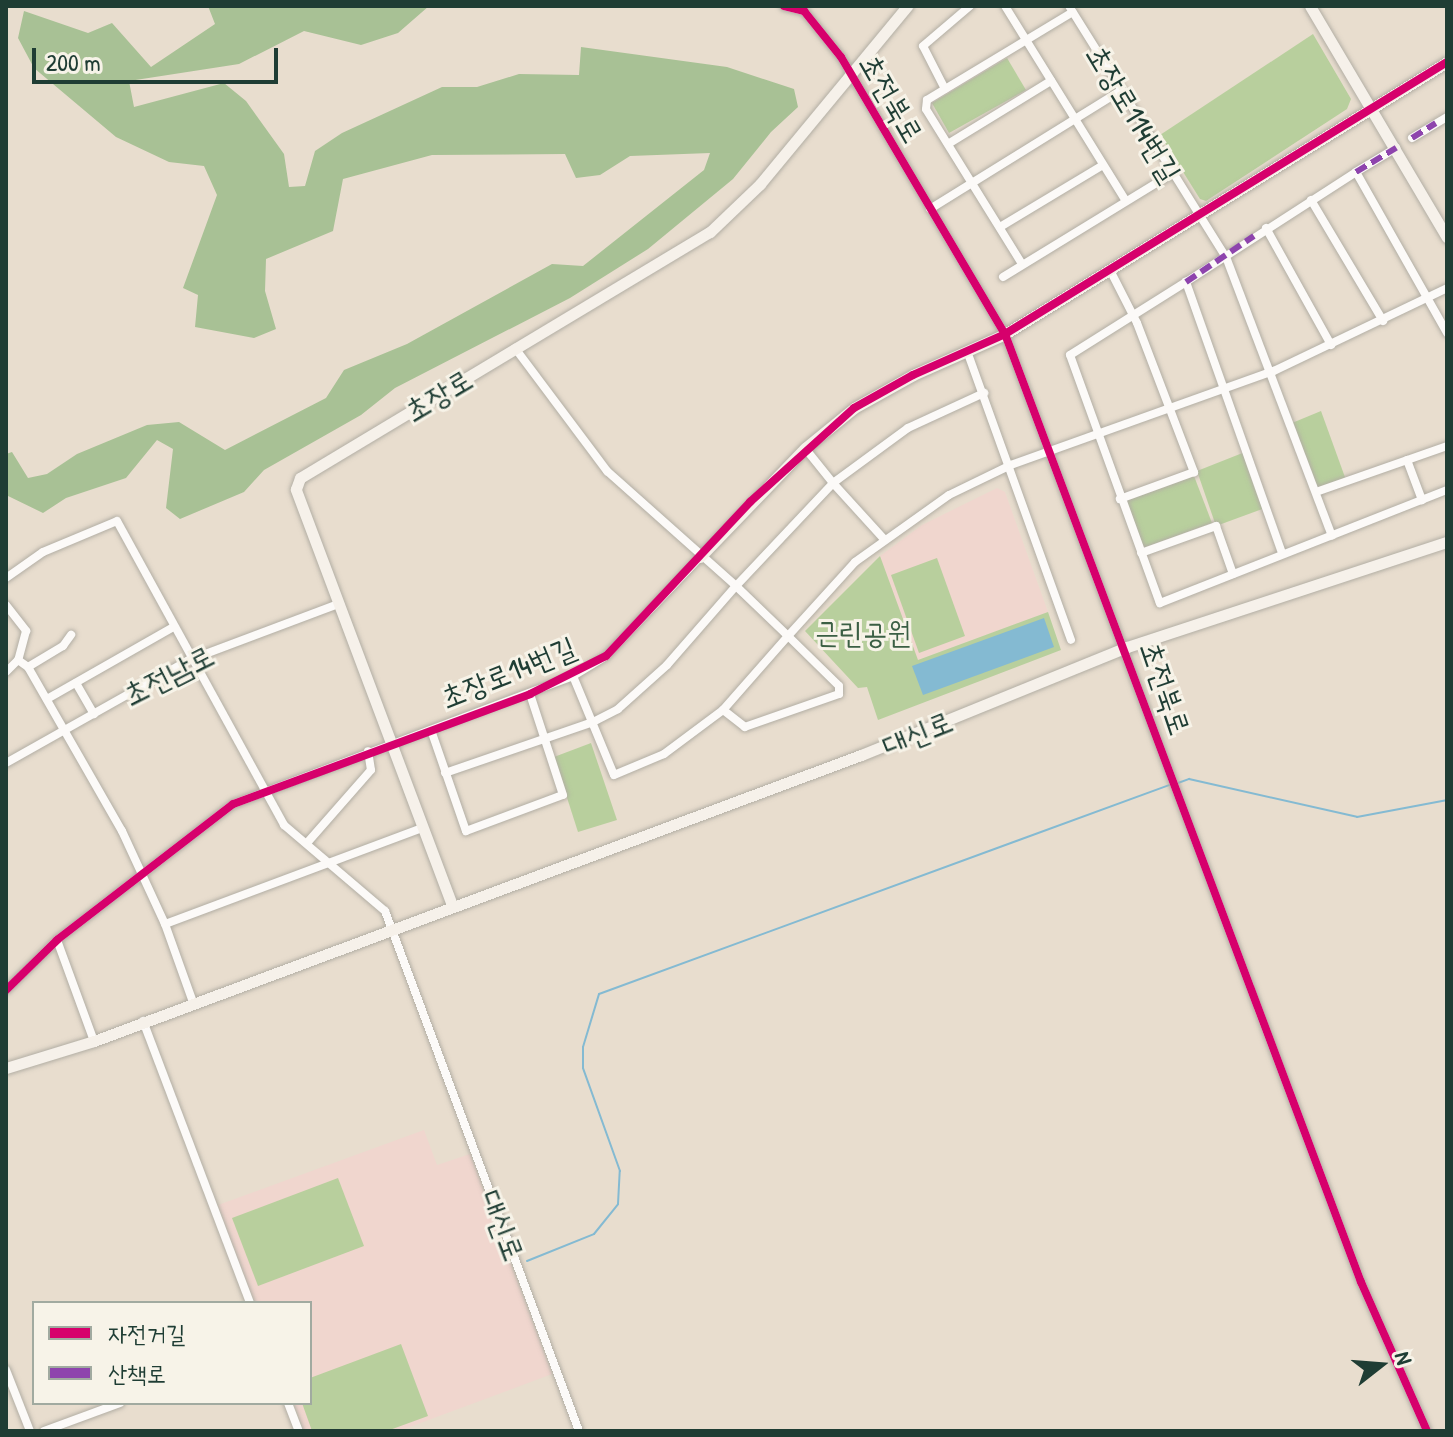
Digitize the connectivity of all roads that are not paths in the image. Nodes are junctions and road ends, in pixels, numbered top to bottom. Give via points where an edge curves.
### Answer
1 (784, 6) edge
2 (907, 6) edge
3 (970, 6) edge
4 (1005, 6) edge
5 (1310, 6) edge
6 (1071, 9) edge
7 (1025, 41) junction
8 (1447, 62) edge
9 (848, 76) junction
10 (1051, 81) junction
11 (945, 89) junction
12 (1120, 91) junction
13 (1373, 108) junction
14 (1447, 117) edge
15 (1074, 119) junction
16 (1412, 138) dead end
17 (948, 144) junction
18 (1396, 148) junction
19 (1103, 165) junction
20 (1356, 172) junction
21 (1171, 174) junction
22 (973, 186) junction
23 (1311, 200) junction
24 (1126, 201) junction
25 (930, 209) junction
26 (1199, 219) junction
27 (1000, 227) junction
28 (1266, 228) junction
29 (1447, 238) edge
30 (1226, 257) junction
31 (1022, 264) junction
32 (1111, 272) junction
33 (1003, 277) dead end
34 (1186, 282) junction
35 (1447, 288) edge
36 (1428, 300) junction
37 (1134, 318) junction
38 (1383, 321) junction
39 (1447, 333) edge
40 (1005, 334) junction
41 (1331, 345) junction
42 (515, 348) junction
43 (967, 351) junction
44 (1274, 371) junction
45 (1223, 389) junction
46 (984, 393) junction
47 (1171, 408) junction
48 (1097, 437) junction
49 (1447, 446) edge
50 (805, 448) junction
51 (1051, 453) junction
52 (1407, 460) junction
53 (1011, 465) junction
54 (833, 483) junction
55 (1447, 490) edge
56 (1316, 492) junction
57 (1120, 499) junction
58 (1422, 500) junction
59 (1332, 536) junction
60 (883, 538) junction
61 (1447, 542) edge
62 (1141, 553) junction
63 (1282, 553) junction
64 (700, 557) junction
65 (1233, 574) junction
66 (6, 578) edge
67 (736, 586) junction
68 (338, 604) junction
69 (6, 605) edge
70 (173, 627) junction
71 (71, 635) dead end
72 (788, 636) junction
73 (1071, 640) dead end
74 (1127, 647) junction
75 (18, 660) junction
76 (189, 660) junction
77 (28, 667) junction
78 (6, 672) edge
79 (573, 676) junction
80 (76, 683) junction
81 (530, 694) junction
82 (47, 699) junction
83 (723, 710) junction
84 (94, 714) junction
85 (593, 722) junction
86 (65, 730) junction
87 (431, 730) junction
88 (545, 736) junction
89 (389, 743) junction
90 (368, 751) junction
91 (6, 763) edge
92 (445, 773) junction
93 (263, 792) junction
94 (422, 828) junction
95 (307, 843) junction
96 (332, 863) junction
97 (143, 872) junction
98 (452, 905) junction
99 (165, 924) junction
100 (390, 930) junction
101 (57, 940) junction
102 (8, 985) edge
103 (193, 1002) junction
104 (143, 1021) junction
105 (94, 1041) junction
106 (6, 1068) edge
107 (249, 1301) edge
108 (6, 1370) edge
109 (115, 1405) edge
110 (289, 1405) edge
111 (30, 1431) edge
112 (44, 1431) edge
113 (299, 1431) edge
114 (579, 1431) edge
115 (1427, 1431) edge

1 - 9 street, 초전북로 via 804,11 841,57
2 - 9 street, 초장로
3 - 11 street via 923,46
4 - 7 street
5 - 13 street
6 - 7 street
6 - 12 street, 초장로114번길
7 - 10 street
7 - 11 street
8 - 13 street
9 - 25 street, 초전북로
9 - 42 street, 초장로 via 737,210 710,232
10 - 15 street
10 - 17 street
11 - 17 street via 927,100 926,109
12 - 15 street
12 - 21 street, 초장로114번길
13 - 18 street
13 - 26 street
14 - 16 street
15 - 19 street
15 - 22 street
17 - 22 street
18 - 20 street
18 - 29 street
19 - 24 street
19 - 27 street
20 - 23 street
20 - 36 street
21 - 24 street
21 - 26 street, 초장로114번길
22 - 25 street
22 - 27 street
23 - 28 street
23 - 38 street
24 - 31 street
25 - 40 street, 초전북로
26 - 30 street, 초장로114번길
26 - 32 street
27 - 31 street
28 - 30 street
28 - 41 street
30 - 34 street
30 - 44 street, 초장로114번길
31 - 33 street
32 - 37 street
32 - 40 street
34 - 37 street
34 - 45 street
35 - 36 street
36 - 38 street
36 - 39 street
37 - 47 street
37 - 48 street via 1070,355
38 - 41 street
40 - 43 street
40 - 51 street, 초전북로
41 - 44 street
42 - 64 street via 596,459
42 - 68 street, 초장로 via 300,478 296,489
43 - 46 street
43 - 50 street via 854,408
44 - 45 street
44 - 56 street, 초장로114번길
45 - 47 street
45 - 63 street
46 - 53 street
46 - 54 street via 908,428
47 - 48 street
47 - 57 street via 1194,472
48 - 51 street
48 - 57 street
49 - 52 street
50 - 54 street
50 - 64 street
51 - 53 street
51 - 74 street, 초전북로
52 - 56 street
52 - 58 street
53 - 60 street via 949,495
53 - 73 street
54 - 60 street
54 - 67 street
55 - 58 street
56 - 59 street, 초장로114번길
57 - 62 street
58 - 59 street
59 - 63 street
60 - 72 street
61 - 74 street, 대신로
62 - 65 street via 1216,526
62 - 65 street via 1160,603
63 - 65 street
64 - 67 street
64 - 79 street, 초장로14번길 via 606,656
66 - 70 street via 43,552 117,521
67 - 72 street
67 - 85 street via 667,665 618,709
68 - 76 street, 초전남로
68 - 89 street, 초장로
69 - 75 street via 26,631
70 - 76 street
70 - 80 street
71 - 77 street via 63,646
72 - 83 street
72 - 83 street via 839,686 839,694 745,727
74 - 98 street, 대신로 via 861,755
74 - 115 street, 초전북로 via 1361,1282
75 - 77 street
75 - 78 street
76 - 84 street, 초전남로
76 - 93 street
77 - 82 street
79 - 81 street, 초장로14번길
79 - 85 street, 초장로14번길
80 - 82 street
80 - 84 street
81 - 87 street, 초장로14번길
81 - 88 street, 초장로14번길
82 - 86 street
83 - 85 street, 초장로14번길 via 664,754 614,775
84 - 86 street, 초전남로
85 - 88 street
86 - 91 street, 초전남로
86 - 97 street
87 - 89 street, 초장로14번길
87 - 92 street, 초장로14번길
88 - 92 street
88 - 92 street, 초장로14번길 via 563,795 466,831
89 - 90 street, 초장로14번길
89 - 94 street, 초장로
90 - 93 street, 초장로14번길
90 - 95 street via 371,770
93 - 95 street via 284,825
93 - 97 street, 초장로14번길 via 233,804
94 - 96 street
94 - 98 street, 초장로
95 - 96 street
96 - 99 street
96 - 100 street via 385,911
97 - 99 street
97 - 101 street, 초장로14번길
98 - 100 street, 대신로
99 - 103 street
100 - 103 street, 대신로
100 - 114 street, 대신로
101 - 102 street, 초장로14번길
101 - 105 street
103 - 104 street, 대신로
104 - 105 street, 대신로
104 - 107 street
105 - 106 street, 대신로
108 - 111 street
109 - 112 street
110 - 113 street

